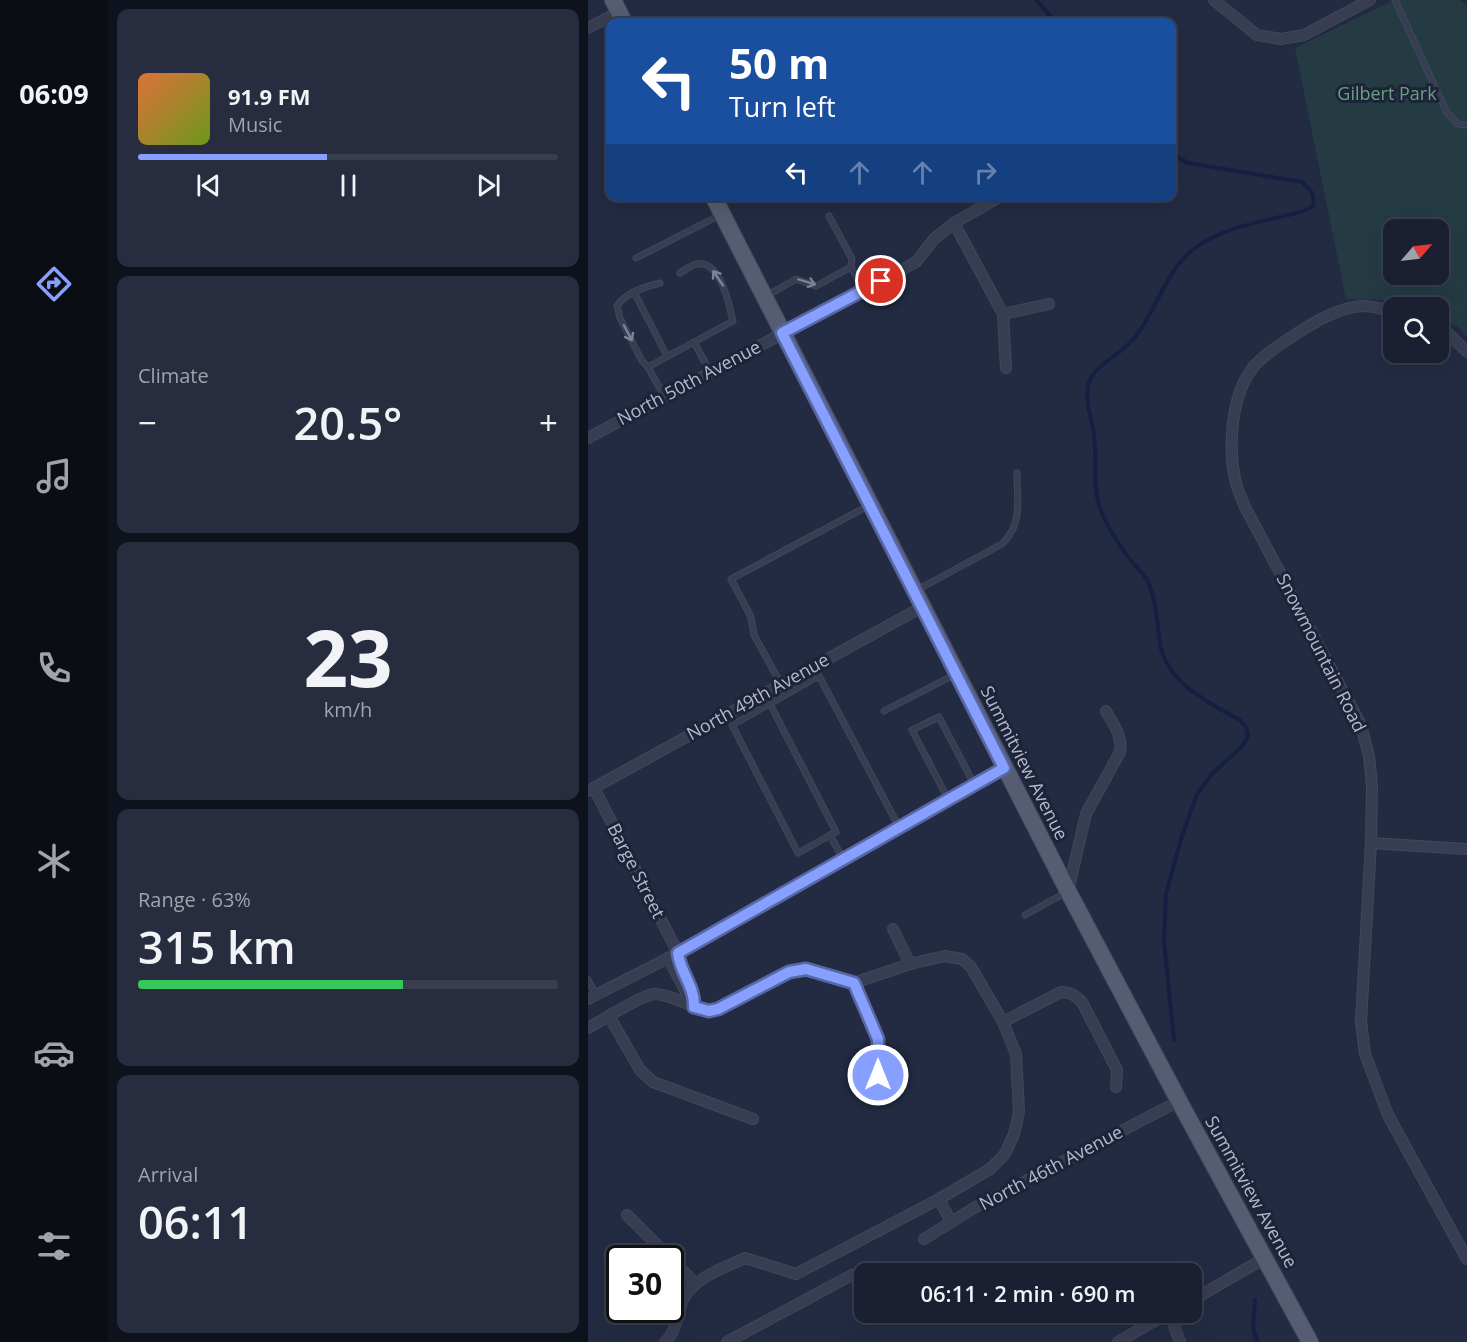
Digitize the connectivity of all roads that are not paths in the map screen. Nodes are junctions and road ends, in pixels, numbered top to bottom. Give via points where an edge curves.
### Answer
1 (1214, 0) edge
2 (1370, 0) edge
3 (1395, 0) edge
4 (618, 11) edge
5 (588, 28) edge
6 (1467, 125) edge
7 (715, 201) edge
8 (992, 201) edge
9 (721, 214) junction
10 (830, 216) dead end
11 (954, 223) junction
12 (636, 258) dead end
13 (851, 267) junction
14 (680, 273) dead end
15 (660, 283) dead end
16 (863, 290) junction
17 (634, 292) junction
18 (764, 297) junction
19 (1049, 304) dead end
20 (1383, 310) edge
21 (1002, 314) junction
22 (782, 333) junction
23 (1449, 334) edge
24 (694, 342) junction
25 (1467, 352) edge
26 (667, 356) junction
27 (648, 366) junction
28 (1006, 368) dead end
29 (710, 372) junction
30 (664, 396) junction
31 (588, 438) edge
32 (1017, 473) dead end
33 (870, 506) junction
34 (918, 599) junction
35 (956, 674) junction
36 (781, 684) junction
37 (770, 704) junction
38 (884, 711) dead end
39 (1106, 711) dead end
40 (1004, 768) junction
41 (974, 784) junction
42 (591, 790) edge
43 (948, 799) junction
44 (899, 827) junction
45 (830, 835) junction
46 (1371, 843) junction
47 (1467, 849) edge
48 (843, 859) junction
49 (1068, 891) junction
50 (1024, 915) dead end
51 (893, 929) dead end
52 (673, 956) junction
53 (910, 964) junction
54 (588, 980) edge
55 (854, 983) junction
56 (592, 997) edge
57 (694, 1007) junction
58 (609, 1016) junction
59 (1003, 1022) junction
60 (588, 1028) edge
61 (878, 1075) dead end
62 (1116, 1087) dead end
63 (1179, 1101) junction
64 (753, 1119) dead end
65 (939, 1199) junction
66 (627, 1215) dead end
67 (951, 1222) junction
68 (924, 1239) dead end
69 (1265, 1258) junction
70 (1467, 1259) edge
71 (852, 1275) dead end
72 (695, 1283) junction
73 (1202, 1295) edge
74 (1152, 1323) edge
75 (1173, 1323) edge
76 (665, 1342) edge
77 (727, 1342) edge
78 (1118, 1342) edge
79 (1180, 1342) edge
80 (1310, 1342) edge

1 - 2 street via 1257,34 1281,39 1304,36
3 - 6 lane via 1446,113 1458,124
4 - 5 street
7 - 9 main road, Summitview Avenue
8 - 11 street, North 50th Avenue
9 - 12 lane
9 - 18 main road, Summitview Avenue
10 - 13 lane via 852,259
11 - 16 street, North 50th Avenue via 934,239 916,262
11 - 21 street
13 - 16 lane
18 -> 13 lane via 796,279 816,286
24 -> 14 lane via 733,321 721,281 711,269 697,264
15 - 17 lane
16 - 22 street, North 50th Avenue
17 - 26 lane
17 -> 27 lane via 617,306 642,361
18 - 22 main road, Summitview Avenue
19 - 21 street
20 - 46 street, Snowmountain Road via 1361,306 1338,311 1305,329 1254,366 1233,417 1231,449 1235,480 1246,509 1361,725 1372,786
21 - 28 street
22 - 29 street, North 50th Avenue
22 - 33 main road, Summitview Avenue
23 - 25 street
24 - 26 lane
24 - 29 lane
26 - 27 lane
27 - 30 lane
29 - 30 street, North 50th Avenue
30 - 31 street, North 50th Avenue
32 - 34 lane via 1016,523 1011,535
33 - 34 main road, Summitview Avenue
33 - 36 lane via 730,579
34 - 35 main road, Summitview Avenue
34 - 36 street, North 49th Avenue
35 - 38 lane
35 - 40 main road, Summitview Avenue
36 - 42 street, North 49th Avenue
37 - 44 lane via 819,676
37 - 45 lane via 836,832
37 - 45 lane via 732,725 798,853
39 - 49 street via 1118,732 1120,752 1086,814
40 - 41 street
40 - 49 main road, Summitview Avenue
41 - 43 street
41 - 43 lane via 939,717 912,730
42 - 52 street, Barge Street
43 - 44 street
44 - 48 street
45 - 48 lane
46 - 47 street
46 - 70 street, Snowmountain Road via 1361,1021 1365,1054 1388,1115
48 - 52 street
49 - 50 lane
49 - 63 main road, Summitview Avenue
51 - 53 street
52 - 56 street
52 - 57 street, Barge Street
53 - 55 street
53 - 59 street via 945,956 962,959 971,967
54 - 56 lane
55 - 57 street via 798,969 718,1009
55 - 61 street via 878,1039
57 - 58 street via 650,994
58 - 60 street
58 - 64 street via 640,1070 653,1082
59 - 62 street via 1060,992 1076,996 1117,1070
59 - 65 street via 1016,1054 1019,1112 1014,1134 1005,1154 990,1169
63 - 67 street, North 46th Avenue
63 - 69 main road, Summitview Avenue
65 - 67 street
65 - 72 street via 796,1274 745,1258
66 - 72 street
67 - 68 street, North 46th Avenue
69 - 73 street
69 - 80 main road, Summitview Avenue
71 - 77 street
72 - 76 street via 683,1299 673,1335
74 - 78 street
75 - 79 street

